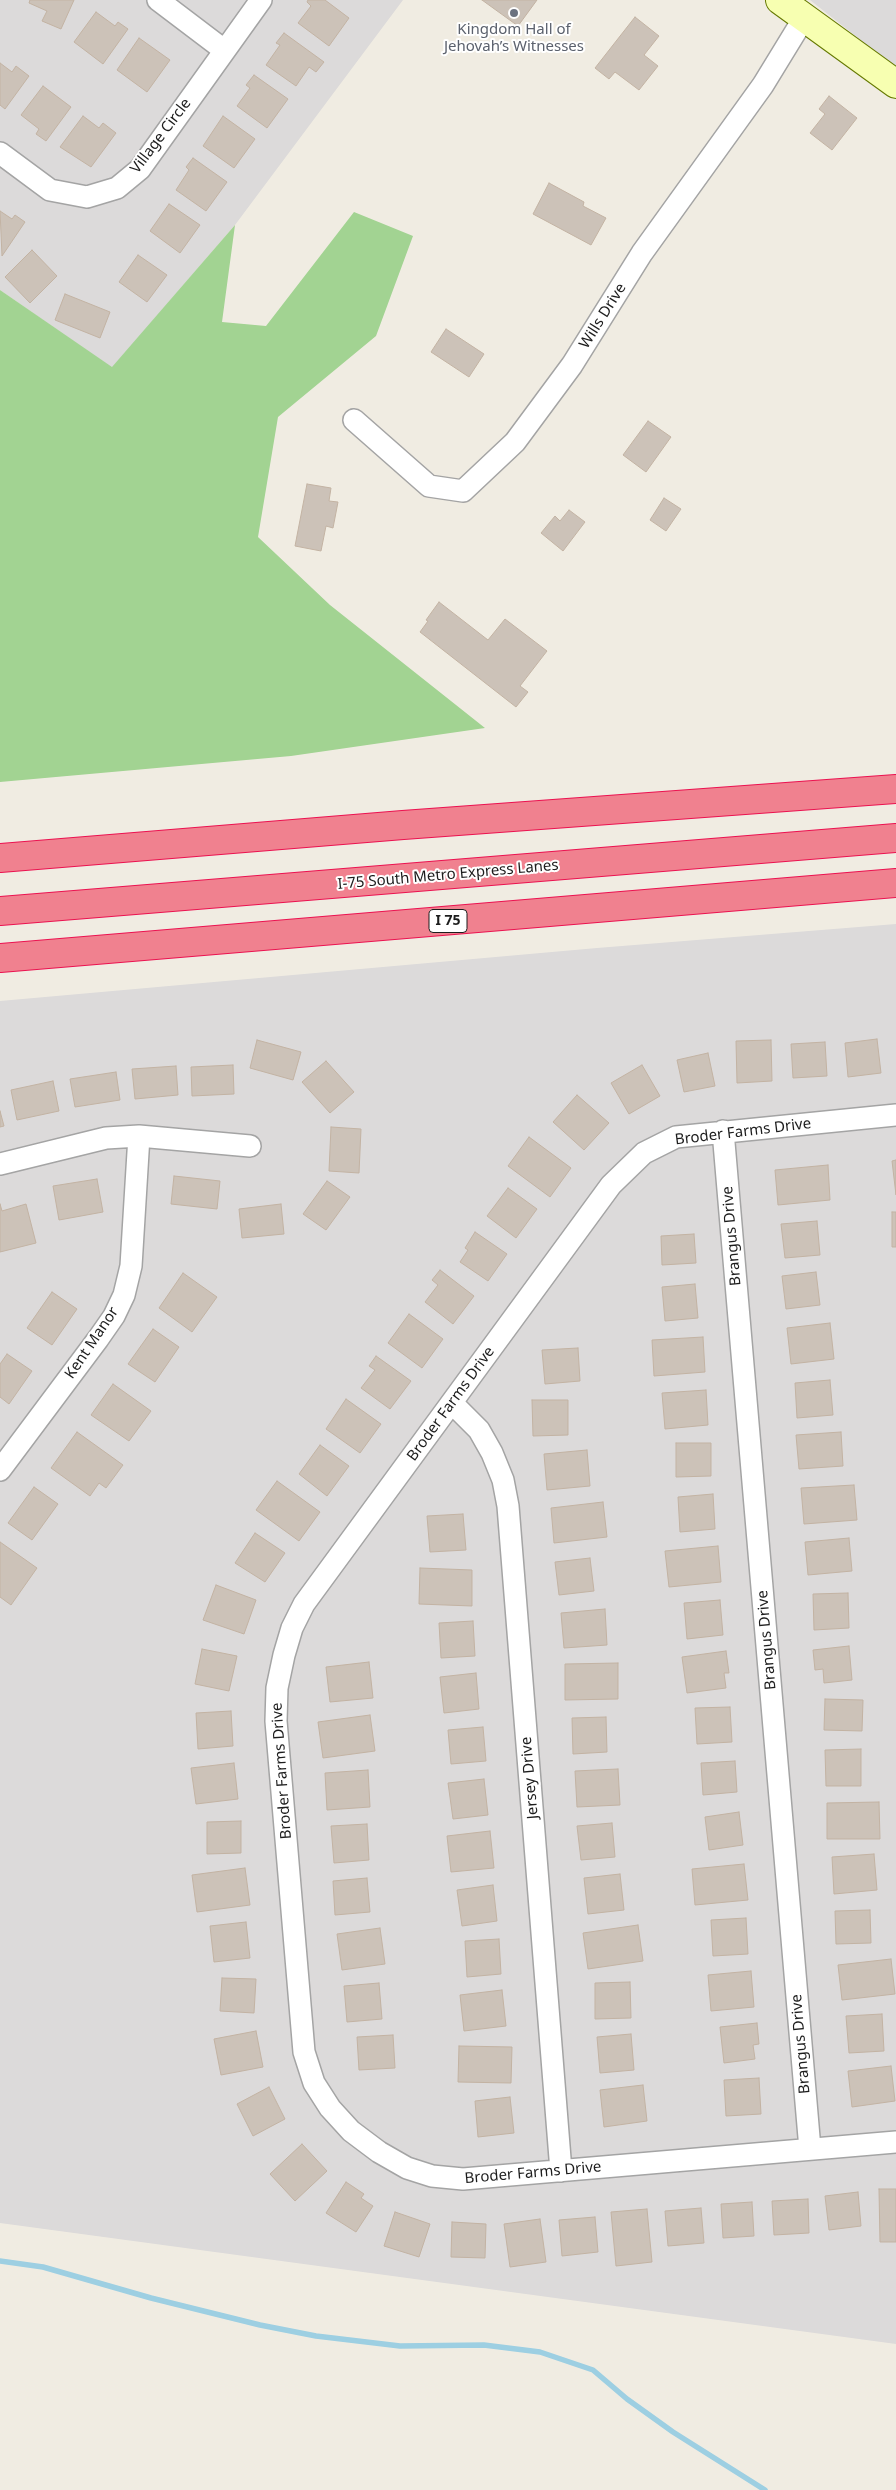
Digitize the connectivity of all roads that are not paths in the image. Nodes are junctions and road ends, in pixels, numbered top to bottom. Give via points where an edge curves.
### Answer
1 (158, 0) edge
2 (261, 0) edge
3 (780, 0) edge
4 (804, 18) junction
5 (224, 50) junction
6 (896, 84) edge
7 (0, 154) edge
8 (354, 420) dead end
9 (896, 789) edge
10 (896, 838) edge
11 (0, 858) edge
12 (896, 883) edge
13 (0, 911) edge
14 (0, 958) edge
15 (896, 1115) edge
16 (723, 1131) junction
17 (139, 1136) junction
18 (250, 1146) dead end
19 (0, 1164) edge
20 (452, 1403) junction
21 (0, 1470) edge
22 (896, 2142) edge
23 (810, 2149) junction
24 (561, 2171) junction

1 - 5 street
2 - 5 street, Village Circle
3 - 4 street
4 - 6 street
4 - 8 street, Wills Drive via 763,86 642,253 572,365 515,442 464,491 429,486
5 - 7 street, Village Circle via 140,169 117,188 87,197 50,190
9 - 11 highway
10 - 13 highway, I-75 South Metro Express Lanes
12 - 14 highway, I 75
15 - 16 street, Broder Farms Drive
16 - 20 street, Broder Farms Drive via 676,1137 644,1153 610,1186
16 - 23 street, Brangus Drive
17 - 18 street
17 - 19 street via 106,1138
17 - 21 street, Kent Manor via 131,1266 124,1295 98,1339
20 - 24 street, Jersey Drive via 478,1430 492,1453 503,1480 508,1506
20 - 24 street, Broder Farms Drive via 304,1604 284,1655 276,1721 304,2052 314,2083 330,2108 351,2131 407,2168 432,2176 463,2180
22 - 23 street, Broder Farms Drive
23 - 24 street, Broder Farms Drive

